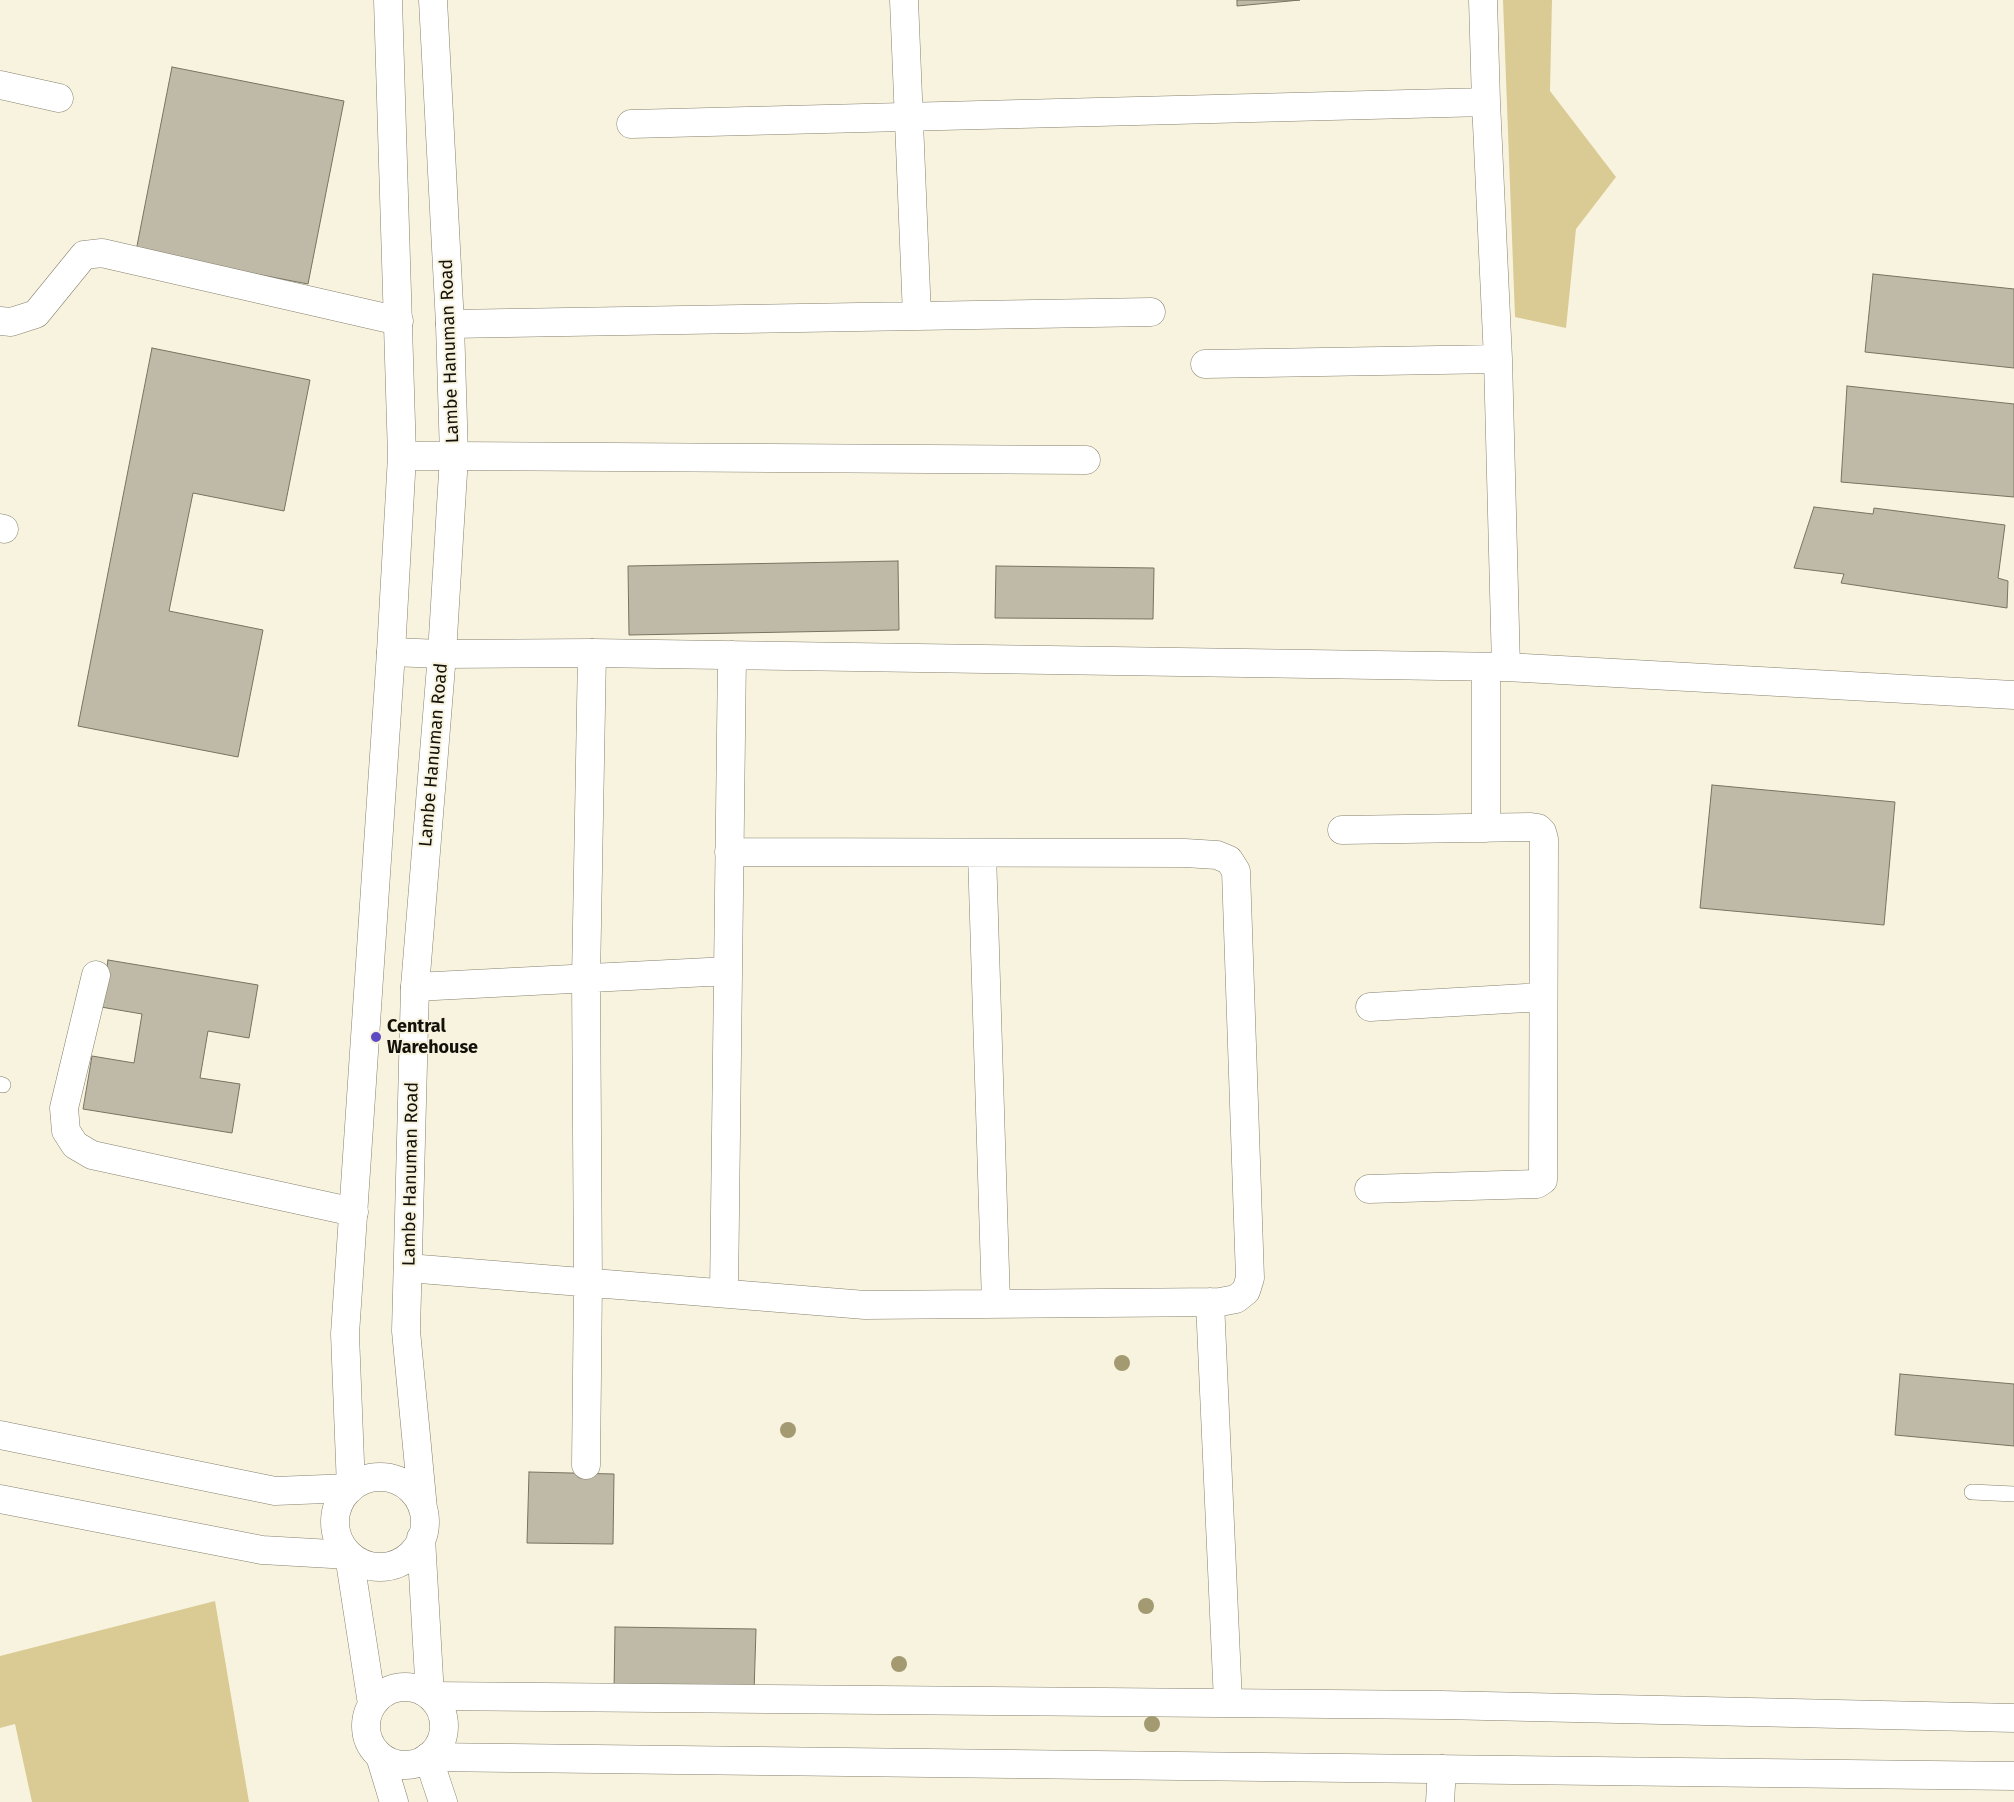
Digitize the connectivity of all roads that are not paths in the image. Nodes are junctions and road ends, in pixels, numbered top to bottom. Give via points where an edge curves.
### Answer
1 (388, 0) edge
2 (433, 0) edge
3 (904, 0) edge
4 (1483, 0) edge
5 (0, 85) edge
6 (59, 98) dead end
7 (1486, 102) junction
8 (910, 117) junction
9 (631, 124) dead end
10 (1151, 312) dead end
11 (918, 316) junction
12 (0, 321) edge
13 (399, 321) junction
14 (450, 324) junction
15 (1498, 358) junction
16 (1205, 364) dead end
17 (402, 456) junction
18 (454, 456) junction
19 (1086, 460) dead end
20 (391, 652) junction
21 (592, 653) junction
22 (442, 654) junction
23 (732, 655) junction
24 (1496, 667) junction
25 (2014, 695) edge
26 (1486, 828) junction
27 (1342, 830) dead end
28 (729, 852) junction
29 (982, 853) junction
30 (728, 971) junction
31 (96, 975) dead end
32 (586, 979) junction
33 (415, 987) junction
34 (1543, 997) junction
35 (1370, 1007) dead end
36 (1369, 1189) dead end
37 (354, 1212) junction
38 (408, 1268) junction
39 (588, 1283) junction
40 (724, 1293) junction
41 (1210, 1302) junction
42 (996, 1303) junction
43 (0, 1435) edge
44 (586, 1465) dead end
45 (351, 1488) junction
46 (1972, 1492) dead end
47 (2014, 1494) edge
48 (0, 1499) edge
49 (423, 1509) junction
50 (421, 1538) junction
51 (349, 1555) junction
52 (430, 1696) junction
53 (1228, 1702) junction
54 (372, 1704) junction
55 (2014, 1718) edge
56 (380, 1756) junction
57 (428, 1757) junction
58 (1442, 1769) junction
59 (2014, 1776) edge
60 (394, 1802) edge
61 (443, 1802) edge
62 (1440, 1802) edge

1 - 13 street
2 - 14 street, Lambe Hanuman Road
3 - 8 street
4 - 7 street
5 - 6 street
7 - 8 street
7 - 15 street
8 - 9 street
8 - 11 street
10 - 11 street
11 - 14 street
12 - 13 street via 11,322 36,314 84,255 102,253
13 - 17 street
14 - 18 street, Lambe Hanuman Road
15 - 16 street
15 - 24 street
17 - 18 street
17 - 20 street
18 - 19 street
18 - 22 street, Lambe Hanuman Road
20 - 22 street
20 - 37 street
21 - 22 street
21 - 23 street
21 - 32 street
22 - 33 street, Lambe Hanuman Road
23 - 24 street
23 - 28 street
24 - 25 street
24 - 26 street
26 - 27 street
26 - 34 street via 1531,827 1542,832
28 - 29 street
28 - 30 street
29 - 41 street via 1217,855 1229,860 1236,871 1250,1278 1246,1291 1236,1299
29 - 42 street
30 - 32 street
30 - 40 street
31 - 37 street via 64,1108 66,1131 75,1145 92,1155
32 - 33 street
32 - 39 street
33 - 38 street, Lambe Hanuman Road
34 - 35 street
34 - 36 street via 1543,1180 1537,1184
37 - 45 street via 345,1334
38 - 39 street
38 - 49 street, Lambe Hanuman Road via 406,1331
39 - 40 street
39 - 44 street
40 - 42 street via 865,1305
41 - 42 street
41 - 53 street
43 - 45 street via 275,1491
45 - 49 street via 364,1480 378,1477 393,1479 406,1485 417,1496
45 - 51 street via 336,1514 340,1543
46 - 47 lane
48 - 51 street via 262,1550
49 - 50 street via 425,1524
50 - 51 street via 415,1551 404,1561 390,1566 375,1568
50 - 52 street
51 - 54 street
52 - 53 street
52 - 54 street via 413,1688 395,1688
52 - 57 street via 442,1716 444,1727 442,1738
53 - 55 street
54 - 56 street via 367,1720 367,1738
56 - 57 street via 399,1765 410,1765
56 - 60 street
57 - 58 street
57 - 61 street
58 - 59 street
58 - 62 street

